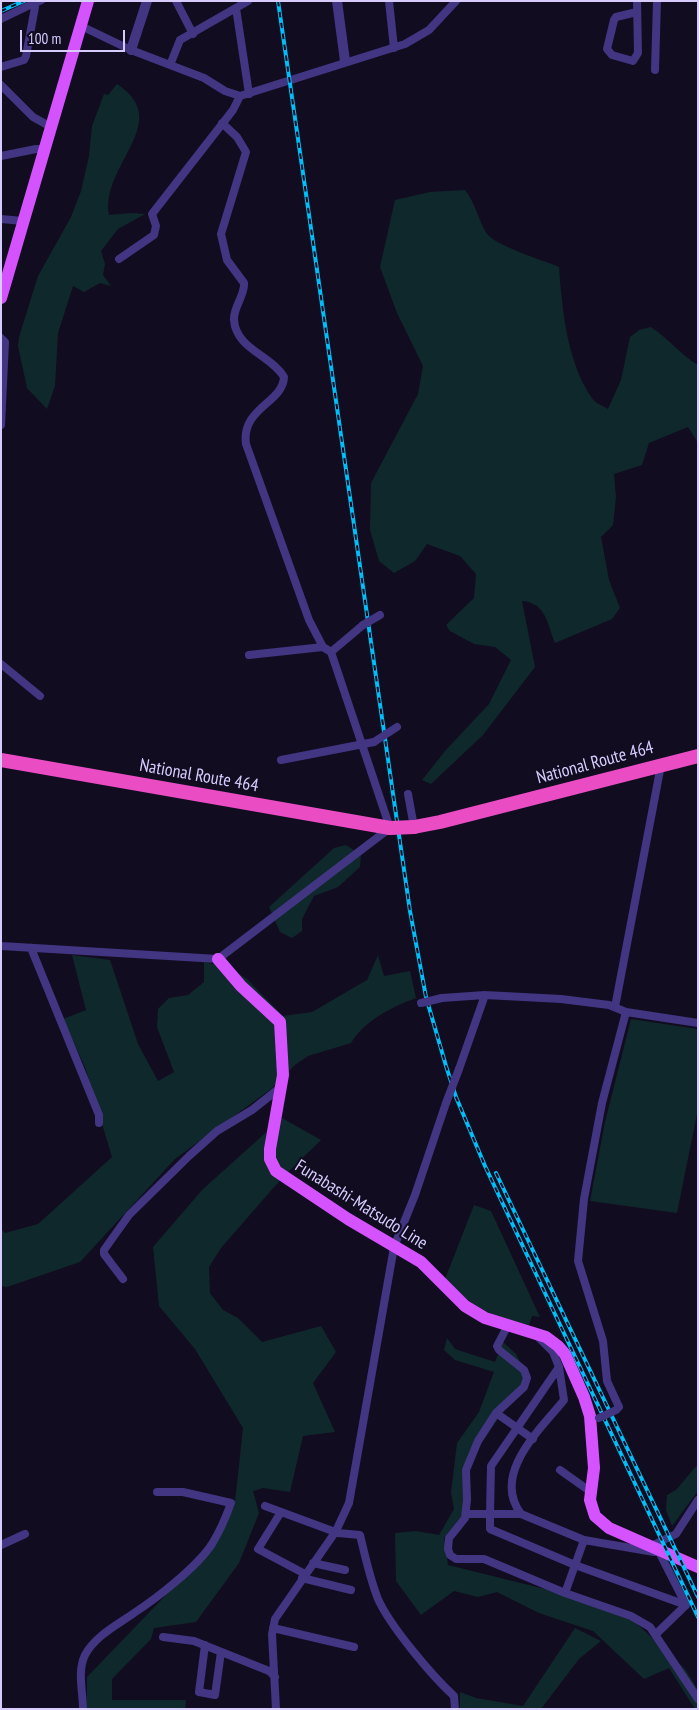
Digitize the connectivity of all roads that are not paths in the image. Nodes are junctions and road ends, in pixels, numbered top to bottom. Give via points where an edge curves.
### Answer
1 (42, 1) edge
2 (88, 1) edge
3 (147, 1) edge
4 (176, 1) edge
5 (248, 1) edge
6 (337, 1) edge
7 (389, 1) edge
8 (637, 1) edge
9 (657, 1) edge
10 (450, 3) edge
11 (33, 5) junction
12 (236, 8) junction
13 (637, 12) junction
14 (1, 19) edge
15 (81, 26) junction
16 (193, 34) junction
17 (394, 48) junction
18 (131, 50) junction
19 (345, 61) junction
20 (170, 66) junction
21 (1, 67) edge
22 (655, 70) dead end
23 (1, 85) edge
24 (249, 94) junction
25 (240, 96) junction
26 (222, 123) junction
27 (51, 126) junction
28 (44, 150) junction
29 (1, 156) edge
30 (1, 219) edge
31 (23, 221) junction
32 (118, 258) dead end
33 (1, 298) edge
34 (1, 338) edge
35 (3, 355) edge
36 (1, 425) edge
37 (380, 616) dead end
38 (323, 647) junction
39 (330, 652) junction
40 (249, 655) dead end
41 (1, 664) edge
42 (40, 696) dead end
43 (398, 727) dead end
44 (362, 744) junction
45 (698, 756) edge
46 (1, 760) edge
47 (281, 760) dead end
48 (661, 765) junction
49 (408, 794) dead end
50 (414, 827) junction
51 (390, 828) junction
52 (1, 946) edge
53 (31, 948) junction
54 (218, 959) junction
55 (486, 995) junction
56 (421, 1003) dead end
57 (615, 1008) junction
58 (626, 1012) junction
59 (698, 1023) edge
60 (281, 1087) junction
61 (99, 1123) dead end
62 (394, 1247) junction
63 (124, 1279) dead end
64 (507, 1327) junction
65 (535, 1334) junction
66 (559, 1367) junction
67 (496, 1413) junction
68 (517, 1428) junction
69 (592, 1437) junction
70 (533, 1439) junction
71 (560, 1470) dead end
72 (157, 1492) dead end
73 (591, 1492) junction
74 (698, 1500) edge
75 (265, 1506) dead end
76 (282, 1512) junction
77 (466, 1514) junction
78 (490, 1514) junction
79 (521, 1514) junction
80 (336, 1531) junction
81 (25, 1534) dead end
82 (584, 1540) junction
83 (1, 1544) edge
84 (656, 1550) junction
85 (313, 1563) junction
86 (575, 1565) junction
87 (698, 1567) edge
88 (345, 1570) dead end
89 (304, 1576) junction
90 (351, 1590) dead end
91 (565, 1593) junction
92 (686, 1605) junction
93 (273, 1628) junction
94 (656, 1634) junction
95 (163, 1637) dead end
96 (205, 1645) junction
97 (354, 1647) dead end
98 (221, 1652) junction
99 (275, 1677) junction
100 (698, 1699) edge
101 (83, 1709) edge
102 (276, 1709) edge
103 (455, 1709) edge

1 - 11 street
2 - 15 main road
3 - 18 street
4 - 16 street
5 - 12 street
6 - 19 street
7 - 17 street
8 - 13 street
9 - 22 street
10 - 17 street via 429,30
11 - 14 street
11 - 21 street via 36,10 24,60
12 - 16 street
12 - 24 street
13 - 13 street via 638,54 633,61 612,55 607,49 614,20
15 - 18 street
15 - 27 main road
16 - 20 street via 180,40
17 - 19 street
18 - 20 street
19 - 24 street
20 - 25 street
23 - 27 street via 32,117
24 - 25 street
25 - 26 street
26 - 32 street via 152,214 156,226 154,235
26 - 38 street via 246,152 221,234 227,260 244,283 234,314 235,327 244,342 284,377 264,406 252,416 244,434 294,581
27 - 28 main road
28 - 29 street
28 - 31 main road
30 - 31 street
31 - 33 main road
34 - 35 street via 4,342
35 - 36 street
37 - 39 street, bridge via 363,625
38 - 39 street
38 - 40 street
39 - 44 street
41 - 42 street
43 - 44 street, bridge via 374,742
44 - 47 street
44 - 51 street
45 - 48 highway, National Route 464
46 - 51 highway, National Route 464
48 - 50 highway, National Route 464
48 - 57 street
49 - 50 street
50 - 51 highway, National Route 464, bridge
51 - 54 street
52 - 53 street
53 - 54 street
53 - 61 street via 99,1115
54 - 60 main road, Funabashi-Matsudo Line via 241,986 280,1022
55 - 56 street, bridge
55 - 57 street via 561,999
55 - 62 street, bridge
57 - 58 street
58 - 59 street
58 - 69 street, bridge via 602,1102 584,1199 578,1261 603,1341 607,1381 619,1407 599,1418
60 - 62 main road, Funabashi-Matsudo Line via 270,1148 274,1168 284,1179
60 - 63 street via 252,1110 217,1131 129,1215 104,1254
62 - 64 main road, Funabashi-Matsudo Line via 421,1262 465,1306
62 - 80 street via 348,1503
64 - 65 main road, Funabashi-Matsudo Line
64 - 67 street via 497,1346 524,1370 527,1378 524,1387
65 - 66 street via 554,1352
65 - 69 main road, Funabashi-Matsudo Line via 551,1339 565,1354 584,1397
66 - 68 street
66 - 70 street via 564,1400
67 - 68 street
67 - 77 street via 478,1441 466,1470
68 - 70 street
68 - 78 street via 491,1466
69 - 73 main road, Funabashi-Matsudo Line via 594,1468
70 - 79 street via 521,1456 511,1484 512,1499
71 - 73 street
72 - 101 street via 183,1492 231,1502 211,1546 196,1562 142,1608 112,1626 85,1656 81,1676
73 - 84 main road, Funabashi-Matsudo Line via 592,1507 602,1523
74 - 84 street via 676,1534
75 - 76 street
76 - 80 street
76 - 89 street via 258,1549
77 - 78 street
77 - 91 street via 449,1538 450,1555 484,1559
78 - 79 street
78 - 86 street via 490,1529
79 - 82 street
80 - 85 street
80 - 103 street via 360,1536 379,1601 399,1633 454,1696
81 - 83 street
82 - 84 street
82 - 86 street
84 - 87 main road, Funabashi-Matsudo Line
84 - 92 street
85 - 88 street
85 - 89 street
86 - 91 street
86 - 92 street
89 - 90 street
89 - 93 street via 278,1612
91 - 94 street via 631,1616
92 - 94 street
93 - 97 street
93 - 99 street
94 - 100 street
95 - 96 street
96 - 98 street
96 - 98 street via 199,1692 215,1695
98 - 99 street via 269,1671
99 - 102 street

